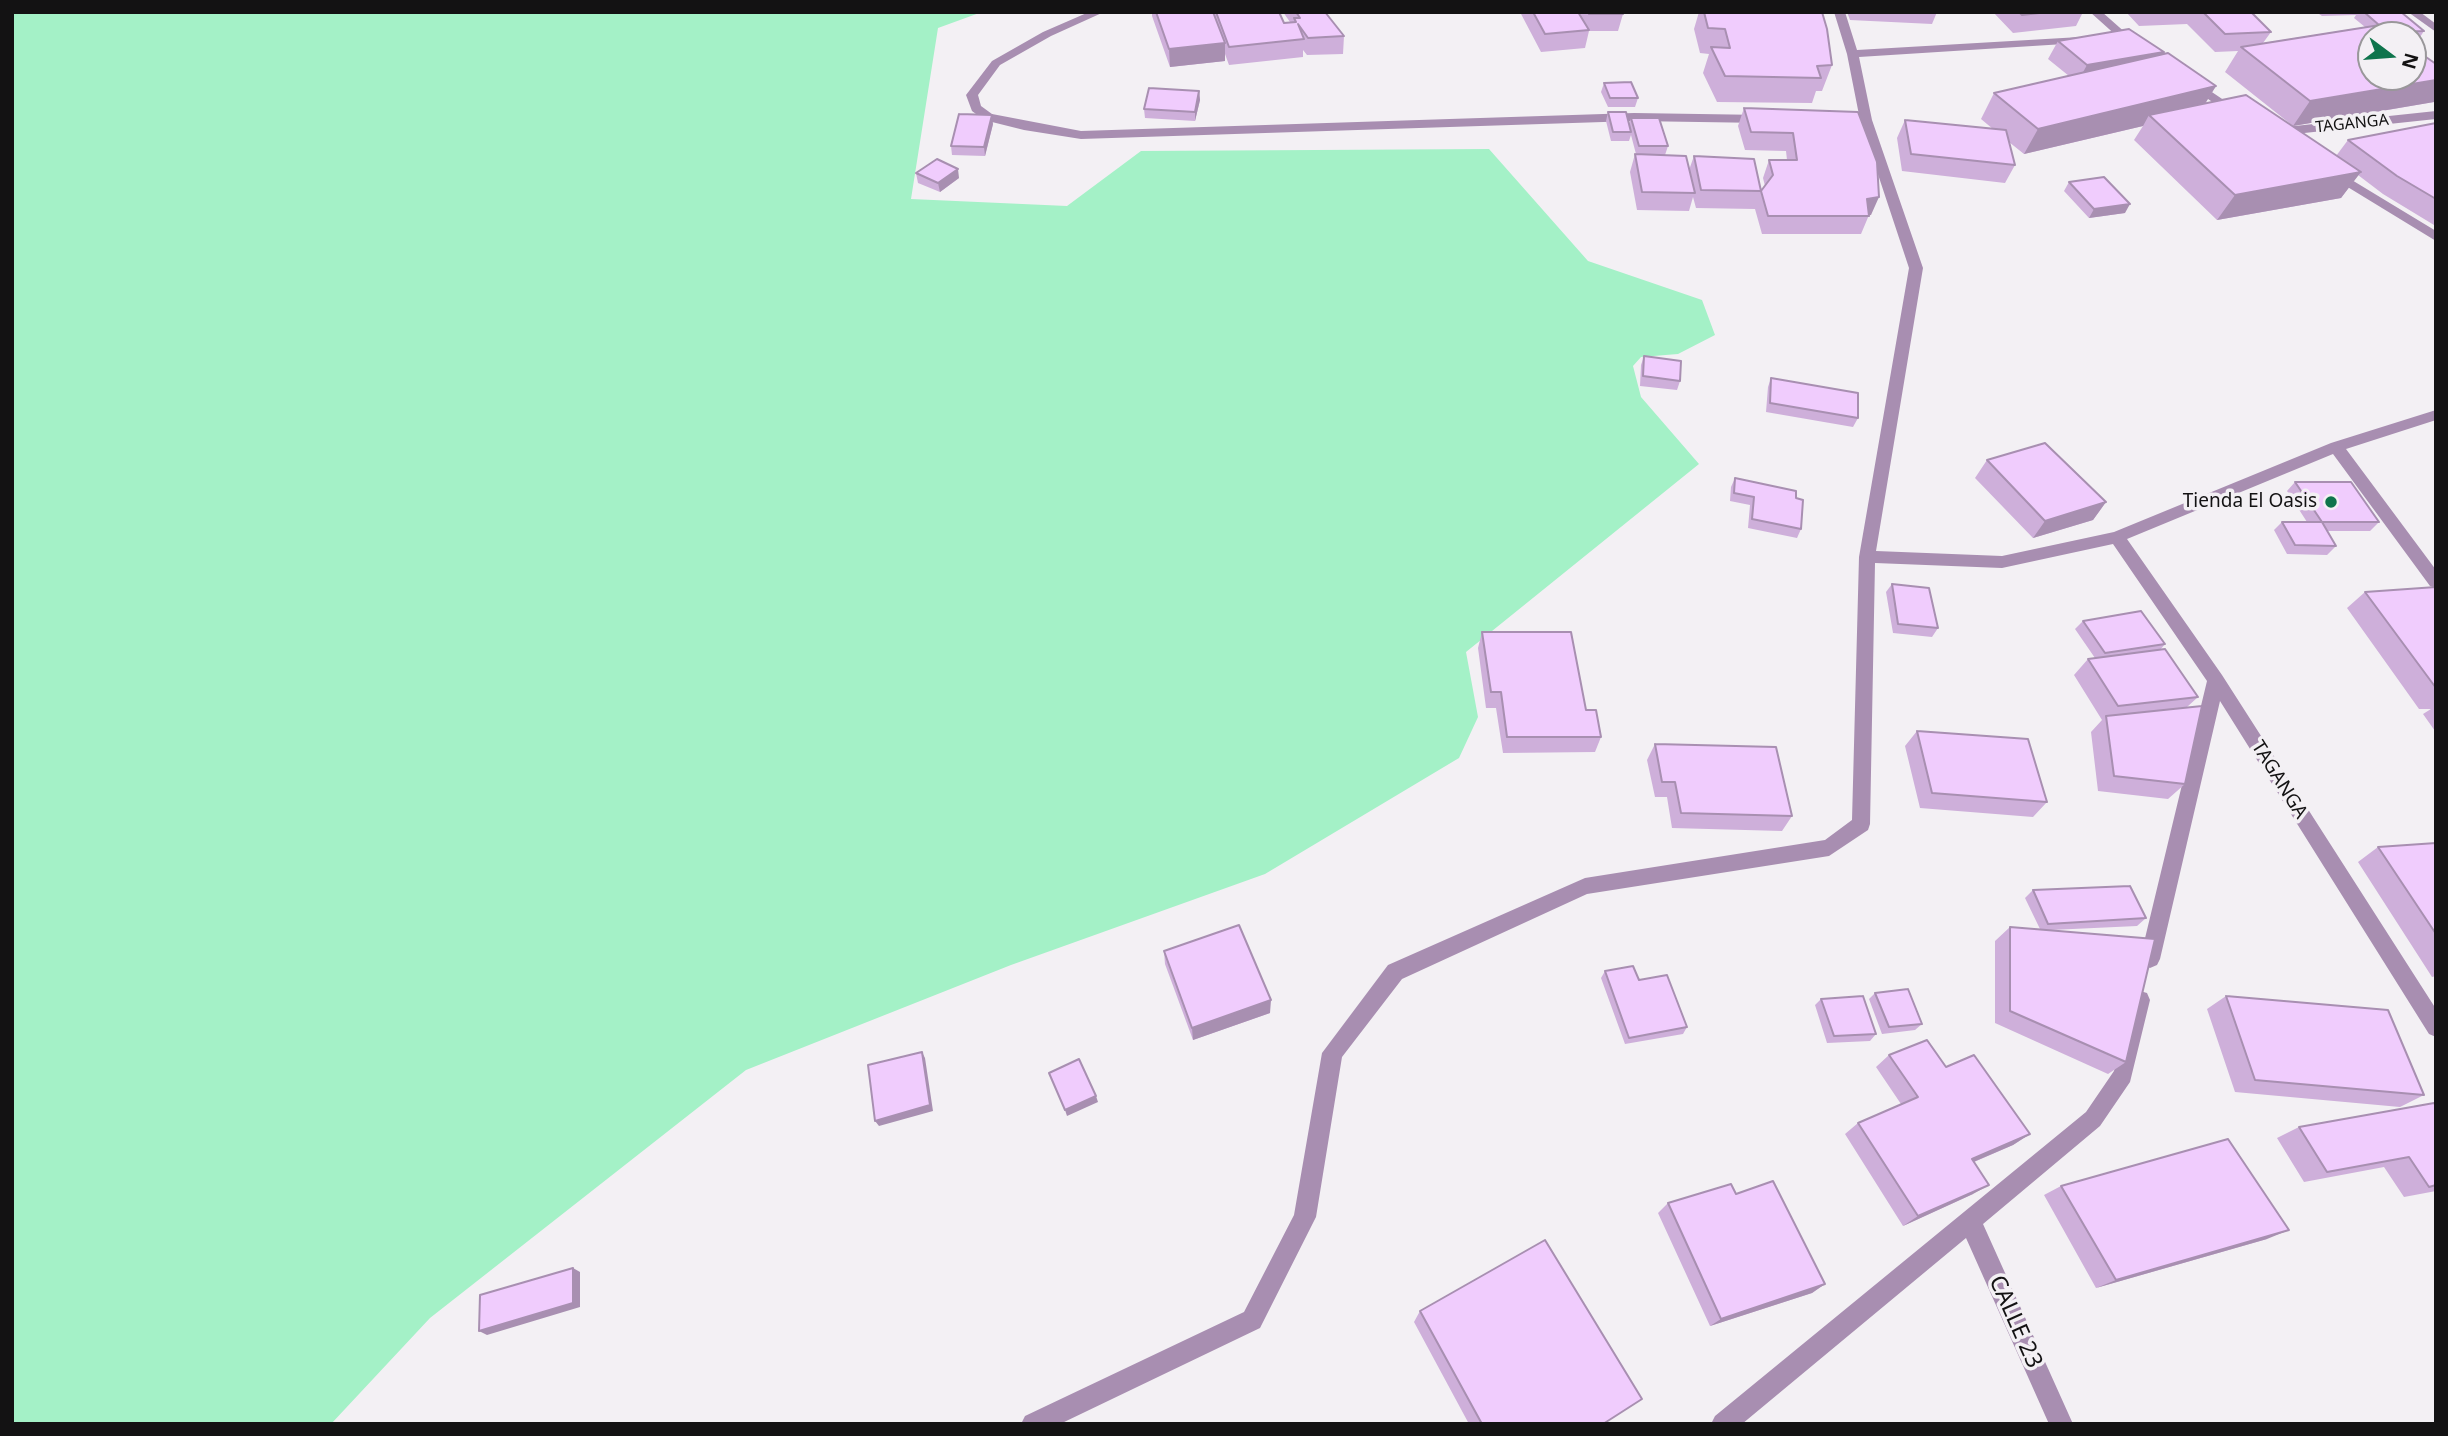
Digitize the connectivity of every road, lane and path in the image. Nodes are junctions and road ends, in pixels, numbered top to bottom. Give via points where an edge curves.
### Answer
1 (1099, 12) edge
2 (1839, 12) edge
3 (2095, 12) edge
4 (2413, 12) edge
5 (2436, 29) edge
6 (2094, 39) edge
7 (2144, 52) edge
8 (1853, 54) junction
9 (2178, 74) edge
10 (2436, 115) edge
11 (2246, 118) edge
12 (1784, 119) edge
13 (2291, 147) edge
14 (2324, 167) edge
15 (2436, 237) edge
16 (2436, 415) edge
17 (2336, 447) junction
18 (2117, 537) junction
19 (1867, 557) junction
20 (2436, 582) edge
21 (2216, 680) junction
22 (2434, 1021) edge
23 (1969, 1219) junction
24 (1033, 1424) edge
25 (1723, 1424) edge
26 (2061, 1424) edge

1 - 12 street via 996,63 972,95 975,108 988,117 1080,135 1634,117
2 - 8 street
3 - 7 street via 2114,38
4 - 5 street
6 - 8 street
8 - 19 street via 1859,120 1916,268
9 - 11 street
10 - 13 street, TAGANGA via 2268,133
14 - 15 street
16 - 17 street
17 - 18 street
17 - 20 street
18 - 19 street via 2002,562
18 - 21 street, TAGANGA
19 - 24 street via 1861,824 1829,848 1585,886 1395,972 1332,1053 1305,1217 1252,1320
21 - 22 street, TAGANGA
21 - 23 street via 2123,1075 2093,1119
23 - 25 street
23 - 26 street, CALLE 23

